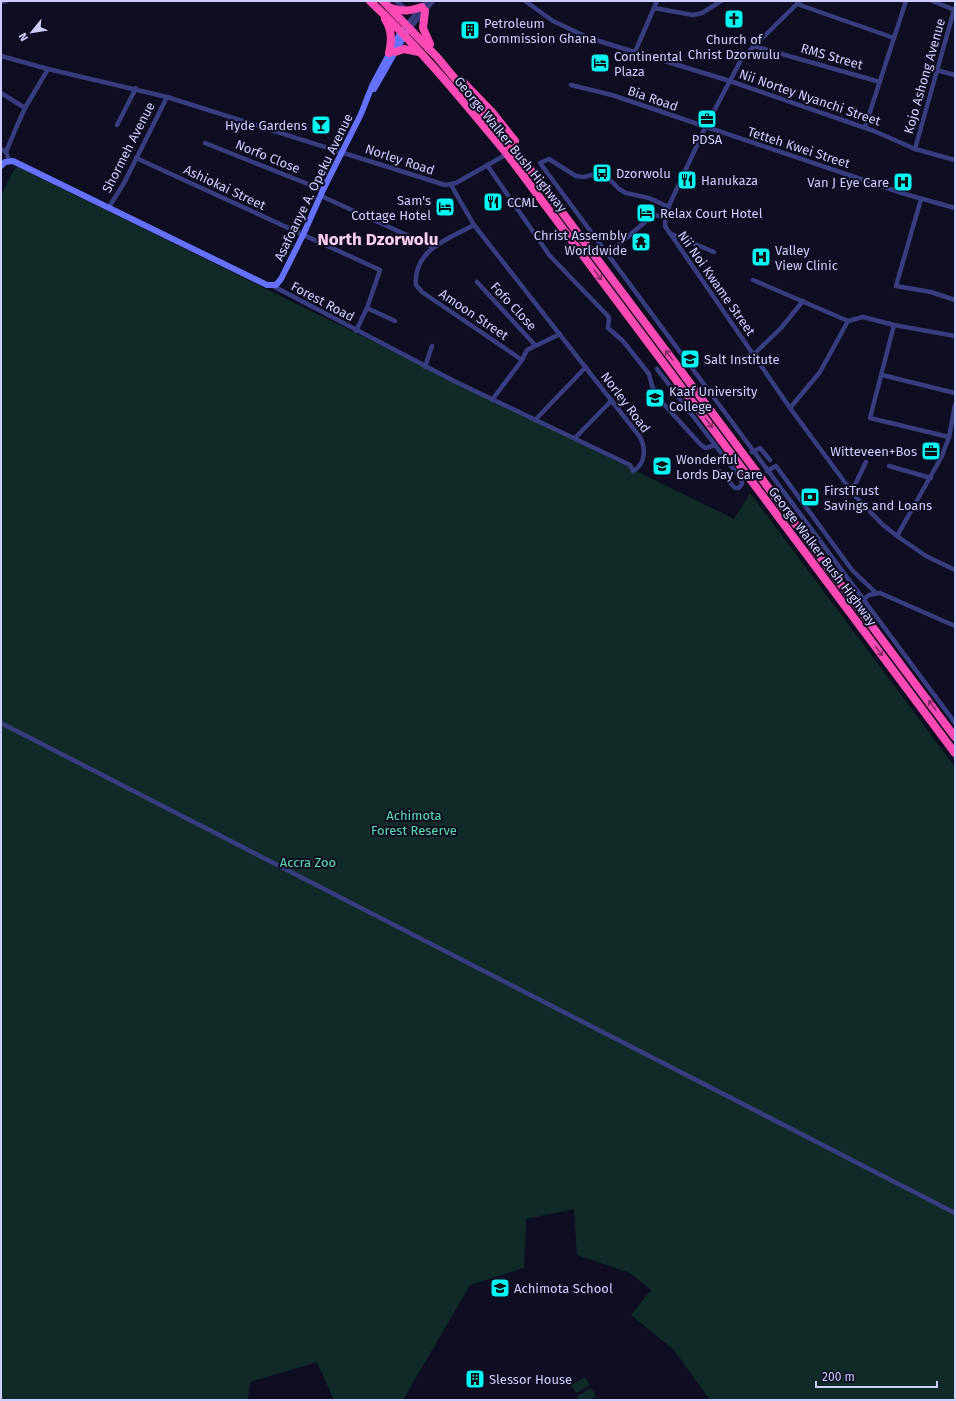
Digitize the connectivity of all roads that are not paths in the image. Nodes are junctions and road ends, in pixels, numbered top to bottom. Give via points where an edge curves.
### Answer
1 (6, 1) edge
2 (370, 1) edge
3 (396, 1) edge
4 (433, 1) edge
5 (525, 1) edge
6 (657, 1) edge
7 (721, 1) edge
8 (906, 1) edge
9 (932, 1) edge
10 (1, 2) edge
11 (798, 3) edge
12 (386, 4) edge
13 (425, 6) edge
14 (378, 8) junction
15 (654, 8) junction
16 (955, 10) edge
17 (409, 12) junction
18 (406, 30) junction
19 (894, 38) junction
20 (754, 46) junction
21 (392, 52) junction
22 (419, 52) junction
23 (635, 52) junction
24 (1, 56) edge
25 (437, 57) junction
26 (48, 69) junction
27 (936, 70) junction
28 (955, 75) edge
29 (730, 81) junction
30 (880, 82) junction
31 (571, 85) dead end
32 (136, 88) junction
33 (1, 93) edge
34 (166, 97) junction
35 (26, 108) junction
36 (117, 125) dead end
37 (865, 127) junction
38 (706, 128) junction
39 (205, 143) dead end
40 (1, 148) edge
41 (915, 149) junction
42 (6, 152) junction
43 (342, 152) junction
44 (507, 154) junction
45 (136, 158) junction
46 (8, 160) junction
47 (955, 160) edge
48 (487, 165) junction
49 (1, 166) edge
50 (451, 185) junction
51 (322, 193) junction
52 (921, 199) junction
53 (109, 207) junction
54 (669, 207) junction
55 (955, 208) edge
56 (665, 217) junction
57 (474, 225) junction
58 (669, 233) junction
59 (304, 235) junction
60 (433, 247) junction
61 (616, 247) dead end
62 (714, 252) dead end
63 (753, 280) dead end
64 (477, 282) dead end
65 (273, 286) junction
66 (955, 300) edge
67 (803, 301) junction
68 (367, 308) junction
69 (395, 321) dead end
70 (848, 321) junction
71 (894, 325) junction
72 (356, 331) junction
73 (560, 334) junction
74 (955, 336) edge
75 (535, 345) junction
76 (432, 346) dead end
77 (753, 354) junction
78 (522, 360) junction
79 (664, 363) junction
80 (425, 367) junction
81 (586, 367) junction
82 (657, 370) junction
83 (649, 374) junction
84 (882, 375) junction
85 (955, 393) edge
86 (492, 400) junction
87 (612, 400) junction
88 (955, 405) edge
89 (790, 408) junction
90 (535, 420) junction
91 (949, 437) junction
92 (575, 438) junction
93 (715, 445) junction
94 (752, 452) junction
95 (770, 460) dead end
96 (866, 462) dead end
97 (889, 466) dead end
98 (633, 471) joint
99 (719, 471) dead end
100 (767, 471) junction
101 (931, 478) junction
102 (852, 491) junction
103 (799, 496) junction
104 (791, 503) junction
105 (897, 536) junction
106 (955, 569) edge
107 (876, 593) junction
108 (863, 599) junction
109 (856, 605) junction
110 (955, 626) edge
111 (1, 723) edge
112 (955, 723) edge
113 (955, 736) edge
114 (955, 753) edge
115 (955, 1213) edge

1 - 10 street
2 - 14 highway, George Walker Bush Highway
3 - 17 street
4 - 13 street
5 - 23 street, Nii Nortey Nyanchi Street via 572,31
6 - 15 street
7 - 15 street via 702,13 693,15
8 - 19 street
9 - 16 street
11 - 19 street
11 - 20 street
12 - 17 highway via 402,12
12 - 18 highway, George Walker Bush Highway
13 - 17 highway
13 - 18 street
13 - 25 highway via 423,28
14 - 18 highway, George Walker Bush Highway
14 - 21 highway via 391,31
15 - 23 street
16 - 27 street, Kojo Ashong Avenue
18 - 21 main road, Asafoanye A. Opeku Avenue
18 - 22 highway, George Walker Bush Highway
18 - 25 highway, George Walker Bush Highway
19 - 30 street
20 - 29 street via 742,58
20 - 30 street, RMS Street
21 - 22 highway via 404,49
21 - 43 main road, Asafoanye A. Opeku Avenue via 372,86
22 - 44 highway, George Walker Bush Highway
23 - 29 street, Nii Nortey Nyanchi Street
24 - 26 street, Norley Road
109 -> 25 highway, George Walker Bush Highway via 529,168 517,144 471,88 449,71
26 - 32 street, Norley Road
26 - 35 street
27 - 28 street
27 - 41 street, Kojo Ashong Avenue
29 - 37 street, Nii Nortey Nyanchi Street
29 - 38 street
30 - 37 street
31 - 38 street, Bia Road via 617,97
32 - 34 street, Norley Road
32 - 36 street
33 - 35 street
34 - 43 street, Norley Road
34 - 45 street, Shormeh Avenue
35 - 42 street
37 - 41 street, Nii Nortey Nyanchi Street
38 - 52 street, Tetteh Kwei Street
38 - 54 street
39 - 51 street, Norfo Close
40 - 42 street
41 - 47 street, Nii Nortey Nyanchi Street
42 - 46 street
43 - 50 street, Norley Road
43 - 51 main road, Asafoanye A. Opeku Avenue
44 - 48 street
44 -> 79 highway, George Walker Bush Highway
45 - 53 street, Shormeh Avenue
45 - 59 street, Ashiokai Street
46 - 49 main road
46 - 53 main road, Forest Road
48 - 50 street
48 - 83 street via 550,256 564,273 598,304 609,318 610,331 623,341
50 - 57 street, Norley Road
51 - 59 main road, Asafoanye A. Opeku Avenue
51 - 60 street, Norfo Close
52 - 55 street, Tetteh Kwei Street
52 - 66 street via 896,286 931,292
53 - 65 main road, Forest Road via 266,285
54 - 56 street
54 - 94 street via 649,198 626,193 612,184 602,172 584,177 576,176 549,159 540,163
56 - 58 street, Nii Noi Kwame Street via 665,226
56 - 61 street via 653,215
57 - 60 street
57 - 73 street, Norley Road
58 - 62 street
58 - 77 street, Nii Noi Kwame Street
59 - 65 main road, Asafoanye A. Opeku Avenue via 281,279
59 - 68 street, Ashiokai Street via 380,270
60 - 78 street, Amoon Street via 421,259 415,276 416,285 422,292
63 - 67 street
64 - 75 street, Fofo Close
65 - 72 street, Forest Road
67 - 70 street
67 - 77 street via 781,328
68 - 69 street
68 - 72 street
70 - 71 street via 863,317
70 - 89 street via 820,372
71 - 74 street
71 - 84 street
72 - 80 street, Forest Road
73 - 75 street
73 - 81 street, Norley Road
75 - 78 street via 527,350
76 - 80 street
77 - 89 street, Nii Noi Kwame Street
78 - 86 street
79 - 82 street
79 -> 114 highway, George Walker Bush Highway
80 - 86 street, Forest Road
81 - 87 street, Norley Road
81 - 90 street
82 - 83 street
82 - 93 street
83 - 93 street via 660,401 672,415 701,445 706,448
84 - 85 street
84 - 91 street via 870,418
86 - 90 street, Forest Road
87 - 92 street
87 - 98 street, Norley Road via 644,448 642,461
88 - 91 street
89 - 102 street, Nii Noi Kwame Street
90 - 92 street, Forest Road
91 - 101 street
92 - 98 street, Forest Road via 630,465
93 - 99 street via 741,479 742,484 735,488
94 - 95 street via 760,448
94 - 100 street
96 - 102 street
97 - 101 street
100 - 103 street via 776,466
100 - 104 street
101 - 105 street
102 - 105 street, Nii Noi Kwame Street via 882,524
103 - 104 street
103 - 107 street via 858,577
104 - 108 street
105 - 106 street, Nii Noi Kwame Street via 926,556
107 - 108 street
107 - 110 street
108 - 109 street
108 - 112 street
113 -> 109 highway, George Walker Bush Highway
111 - 115 street

